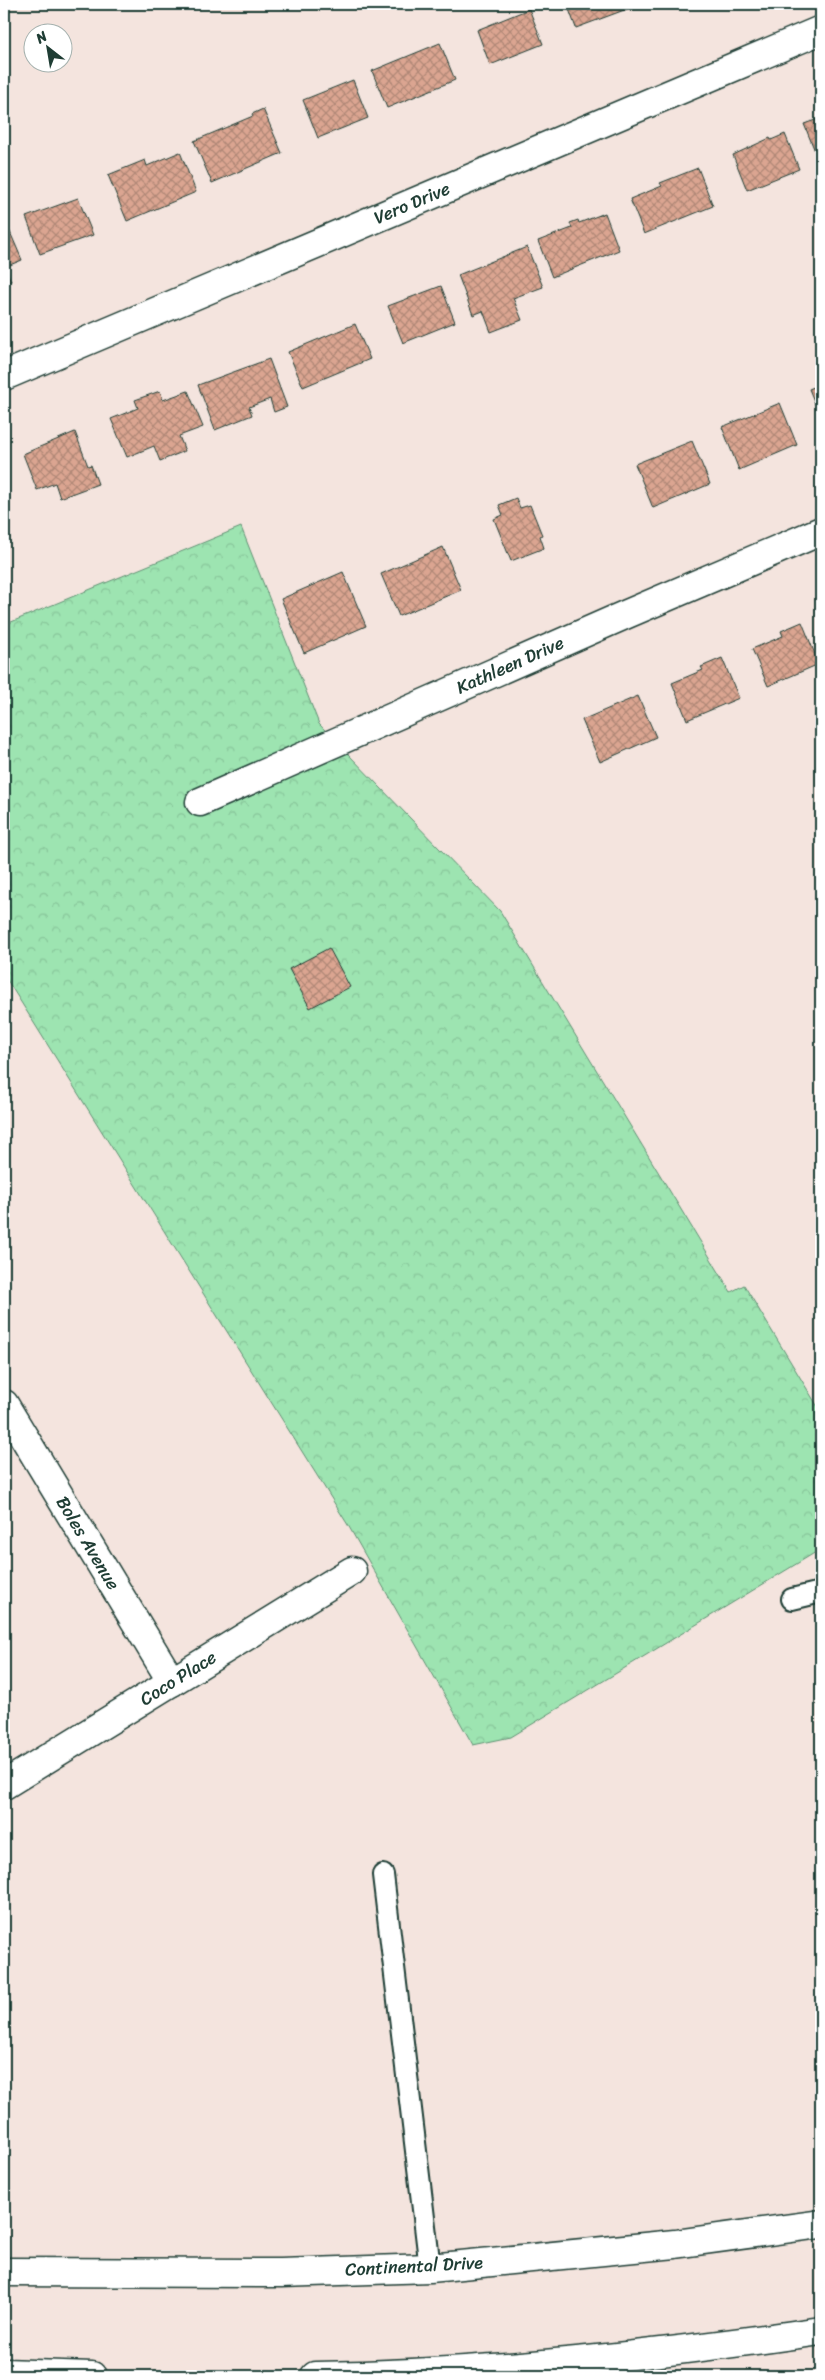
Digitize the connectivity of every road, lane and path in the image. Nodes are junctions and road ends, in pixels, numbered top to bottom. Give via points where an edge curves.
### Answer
1 (821, 30) edge
2 (4, 376) edge
3 (821, 531) edge
4 (200, 802) dead end
5 (4, 1404) edge
6 (352, 1571) dead end
7 (821, 1592) edge
8 (792, 1599) dead end
9 (172, 1682) junction
10 (4, 1785) edge
11 (383, 1875) dead end
12 (821, 2224) edge
13 (430, 2268) junction
14 (4, 2272) edge
15 (821, 2331) edge
16 (4, 2373) edge
17 (92, 2376) edge
18 (315, 2376) edge

1 - 2 main road, Vero Drive
3 - 4 main road, Kathleen Drive
5 - 9 main road, Boles Avenue
6 - 9 main road, Coco Place
7 - 8 lane
9 - 10 main road, Coco Place
11 - 13 lane
12 - 13 main road, Continental Drive via 675,2244
13 - 14 main road, Continental Drive via 281,2273
15 - 18 main road via 684,2351 517,2367
16 - 17 main road

